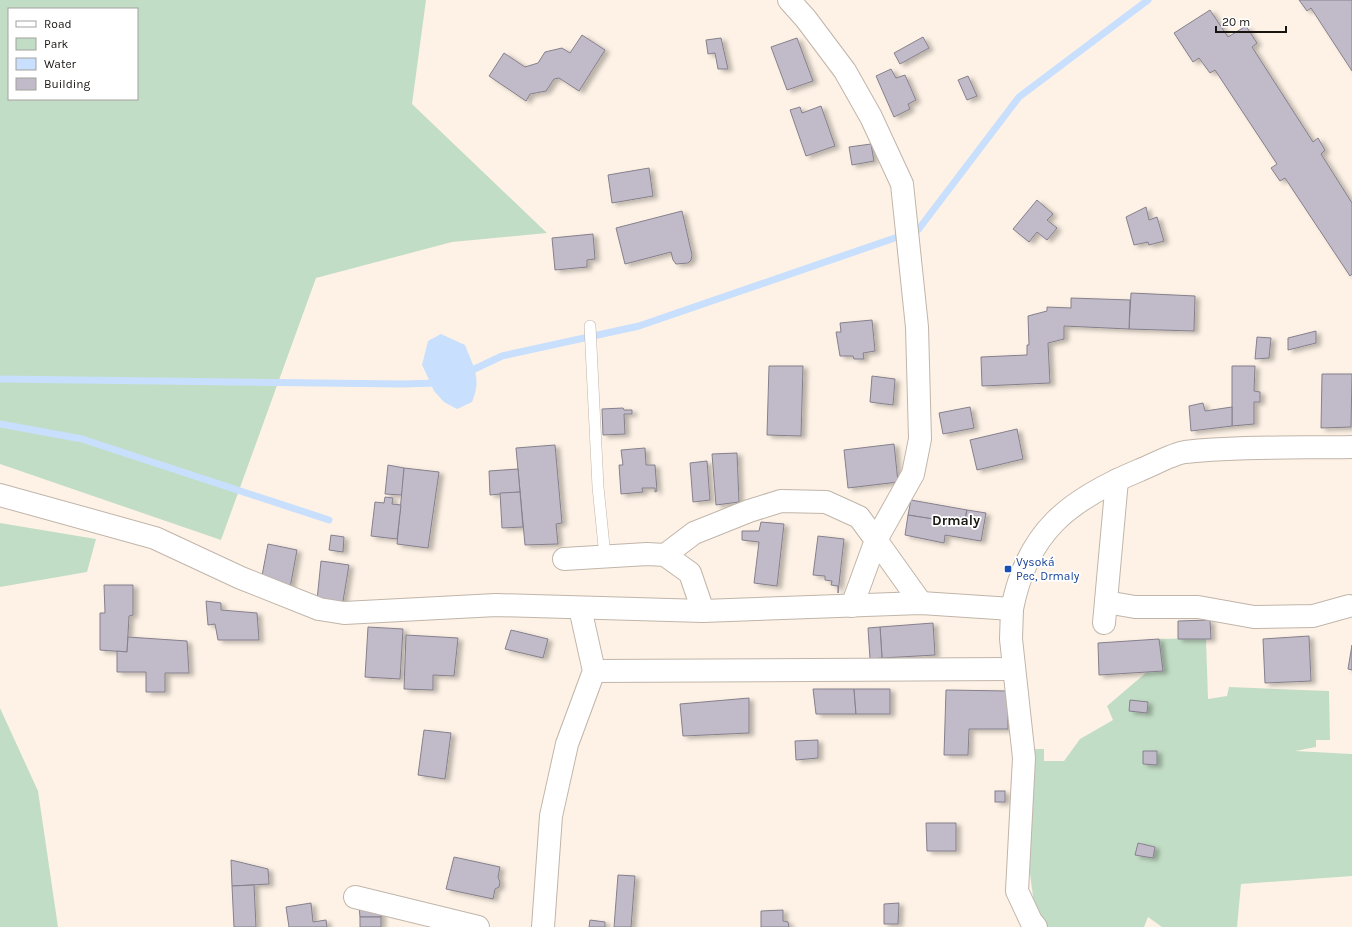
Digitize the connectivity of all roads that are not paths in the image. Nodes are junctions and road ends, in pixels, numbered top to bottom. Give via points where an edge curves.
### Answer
1 (789, 0) edge
2 (590, 326) dead end
3 (1352, 447) edge
4 (1117, 480) junction
5 (0, 495) edge
6 (876, 540) junction
7 (665, 555) junction
8 (605, 556) junction
9 (564, 559) dead end
10 (921, 603) junction
11 (852, 606) junction
12 (1349, 606) dead end
13 (580, 608) junction
14 (1012, 609) junction
15 (703, 611) junction
16 (1014, 669) junction
17 (594, 671) junction
18 (355, 897) dead end
19 (478, 927) edge
20 (543, 927) edge
21 (1036, 927) edge

1 - 6 street via 846,71 871,116 902,184 917,327 920,439 913,474
2 - 8 lane via 598,487
3 - 4 street via 1184,452
4 - 12 street via 1105,612 1135,607 1198,607 1254,616 1313,616
4 - 14 street via 1072,505 1044,534 1019,579
5 - 13 street via 155,538 241,578 319,609 344,613 496,605
6 - 7 street via 859,517 826,502 781,501 694,533
6 - 10 street
6 - 11 street
7 - 8 street
7 - 15 street via 690,573
8 - 9 street
10 - 11 street
10 - 14 street
11 - 15 street
13 - 15 street
13 - 17 street
14 - 16 street
16 - 17 street
16 - 21 street via 1024,758 1017,891
17 - 20 street via 567,744 552,816
18 - 19 street

